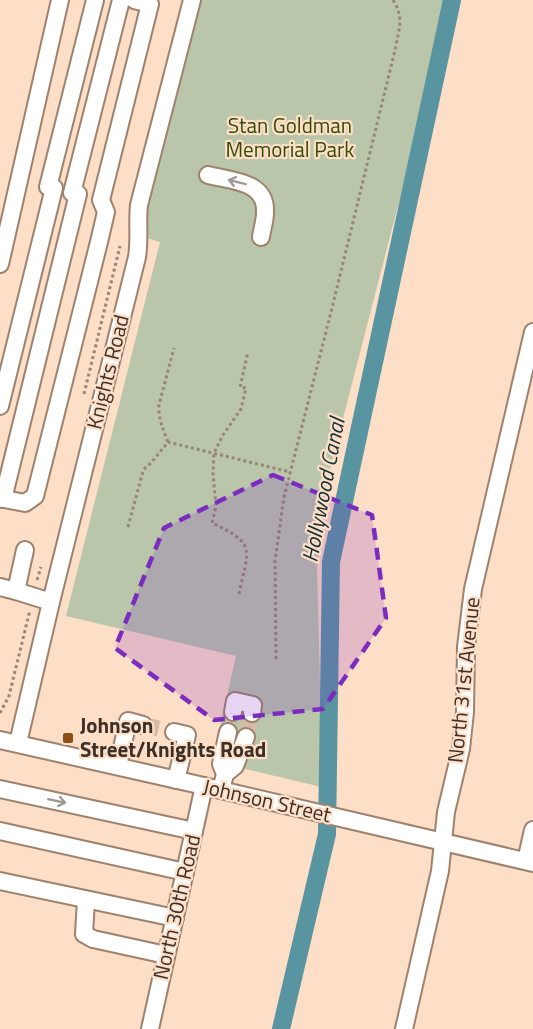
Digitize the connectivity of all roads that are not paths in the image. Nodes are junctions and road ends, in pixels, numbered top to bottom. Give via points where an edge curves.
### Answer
1 (60, 0) edge
2 (96, 0) edge
3 (121, 0) edge
4 (134, 0) edge
5 (192, 0) edge
6 (208, 175) dead end
7 (19, 179) junction
8 (51, 188) junction
9 (75, 194) junction
10 (101, 200) junction
11 (261, 237) dead end
12 (0, 264) edge
13 (533, 332) edge
14 (0, 406) edge
15 (1, 498) edge
16 (25, 550) dead end
17 (8, 589) edge
18 (51, 602) junction
19 (233, 712) dead end
20 (252, 713) dead end
21 (143, 724) dead end
22 (174, 732) dead end
23 (228, 732) tunnel mouth
24 (246, 738) tunnel mouth
25 (0, 740) edge
26 (18, 744) junction
27 (118, 766) junction
28 (225, 774) junction
29 (176, 780) junction
30 (204, 786) junction
31 (0, 789) edge
32 (221, 790) junction
33 (533, 830) edge
34 (0, 831) edge
35 (194, 831) junction
36 (443, 842) junction
37 (529, 862) edge
38 (185, 872) junction
39 (0, 881) edge
40 (86, 900) junction
41 (175, 918) junction
42 (166, 955) junction
43 (150, 1029) edge
44 (404, 1029) edge

1 - 7 street
2 - 8 street
3 - 9 street
4 - 10 street via 150,4
5 - 18 street, Knights Road via 139,205 137,257
11 -> 6 street via 265,214 259,191
7 - 8 street
7 - 12 street
8 - 9 street
8 - 14 street
9 - 10 street
9 - 15 street
10 - 15 street via 106,212 35,496 25,503
13 - 36 street, North 31st Avenue via 473,589 462,741
16 - 17 street
17 - 18 street
18 - 26 street, Knights Road
19 - 20 street via 235,701 254,705
21 - 27 street via 129,721
22 - 29 street via 187,735
23 - 28 street via 221,764
24 - 28 street via 235,766
25 - 26 street, Johnson Street
26 - 27 street, Johnson Street
27 - 29 street, Johnson Street
28 - 32 street
29 - 30 street, Johnson Street
30 - 32 street, Johnson Street
30 - 35 street, North 30th Road
31 -> 35 street
32 - 36 street, Johnson Street
33 - 37 street
34 - 38 street
35 - 38 street, North 30th Road
36 - 37 street, Johnson Street
36 - 44 street, North 31st Avenue
38 - 41 street, North 30th Road
39 - 40 street
40 - 41 street
40 - 42 street via 84,934
41 - 42 street, North 30th Road
42 - 43 street, North 30th Road

